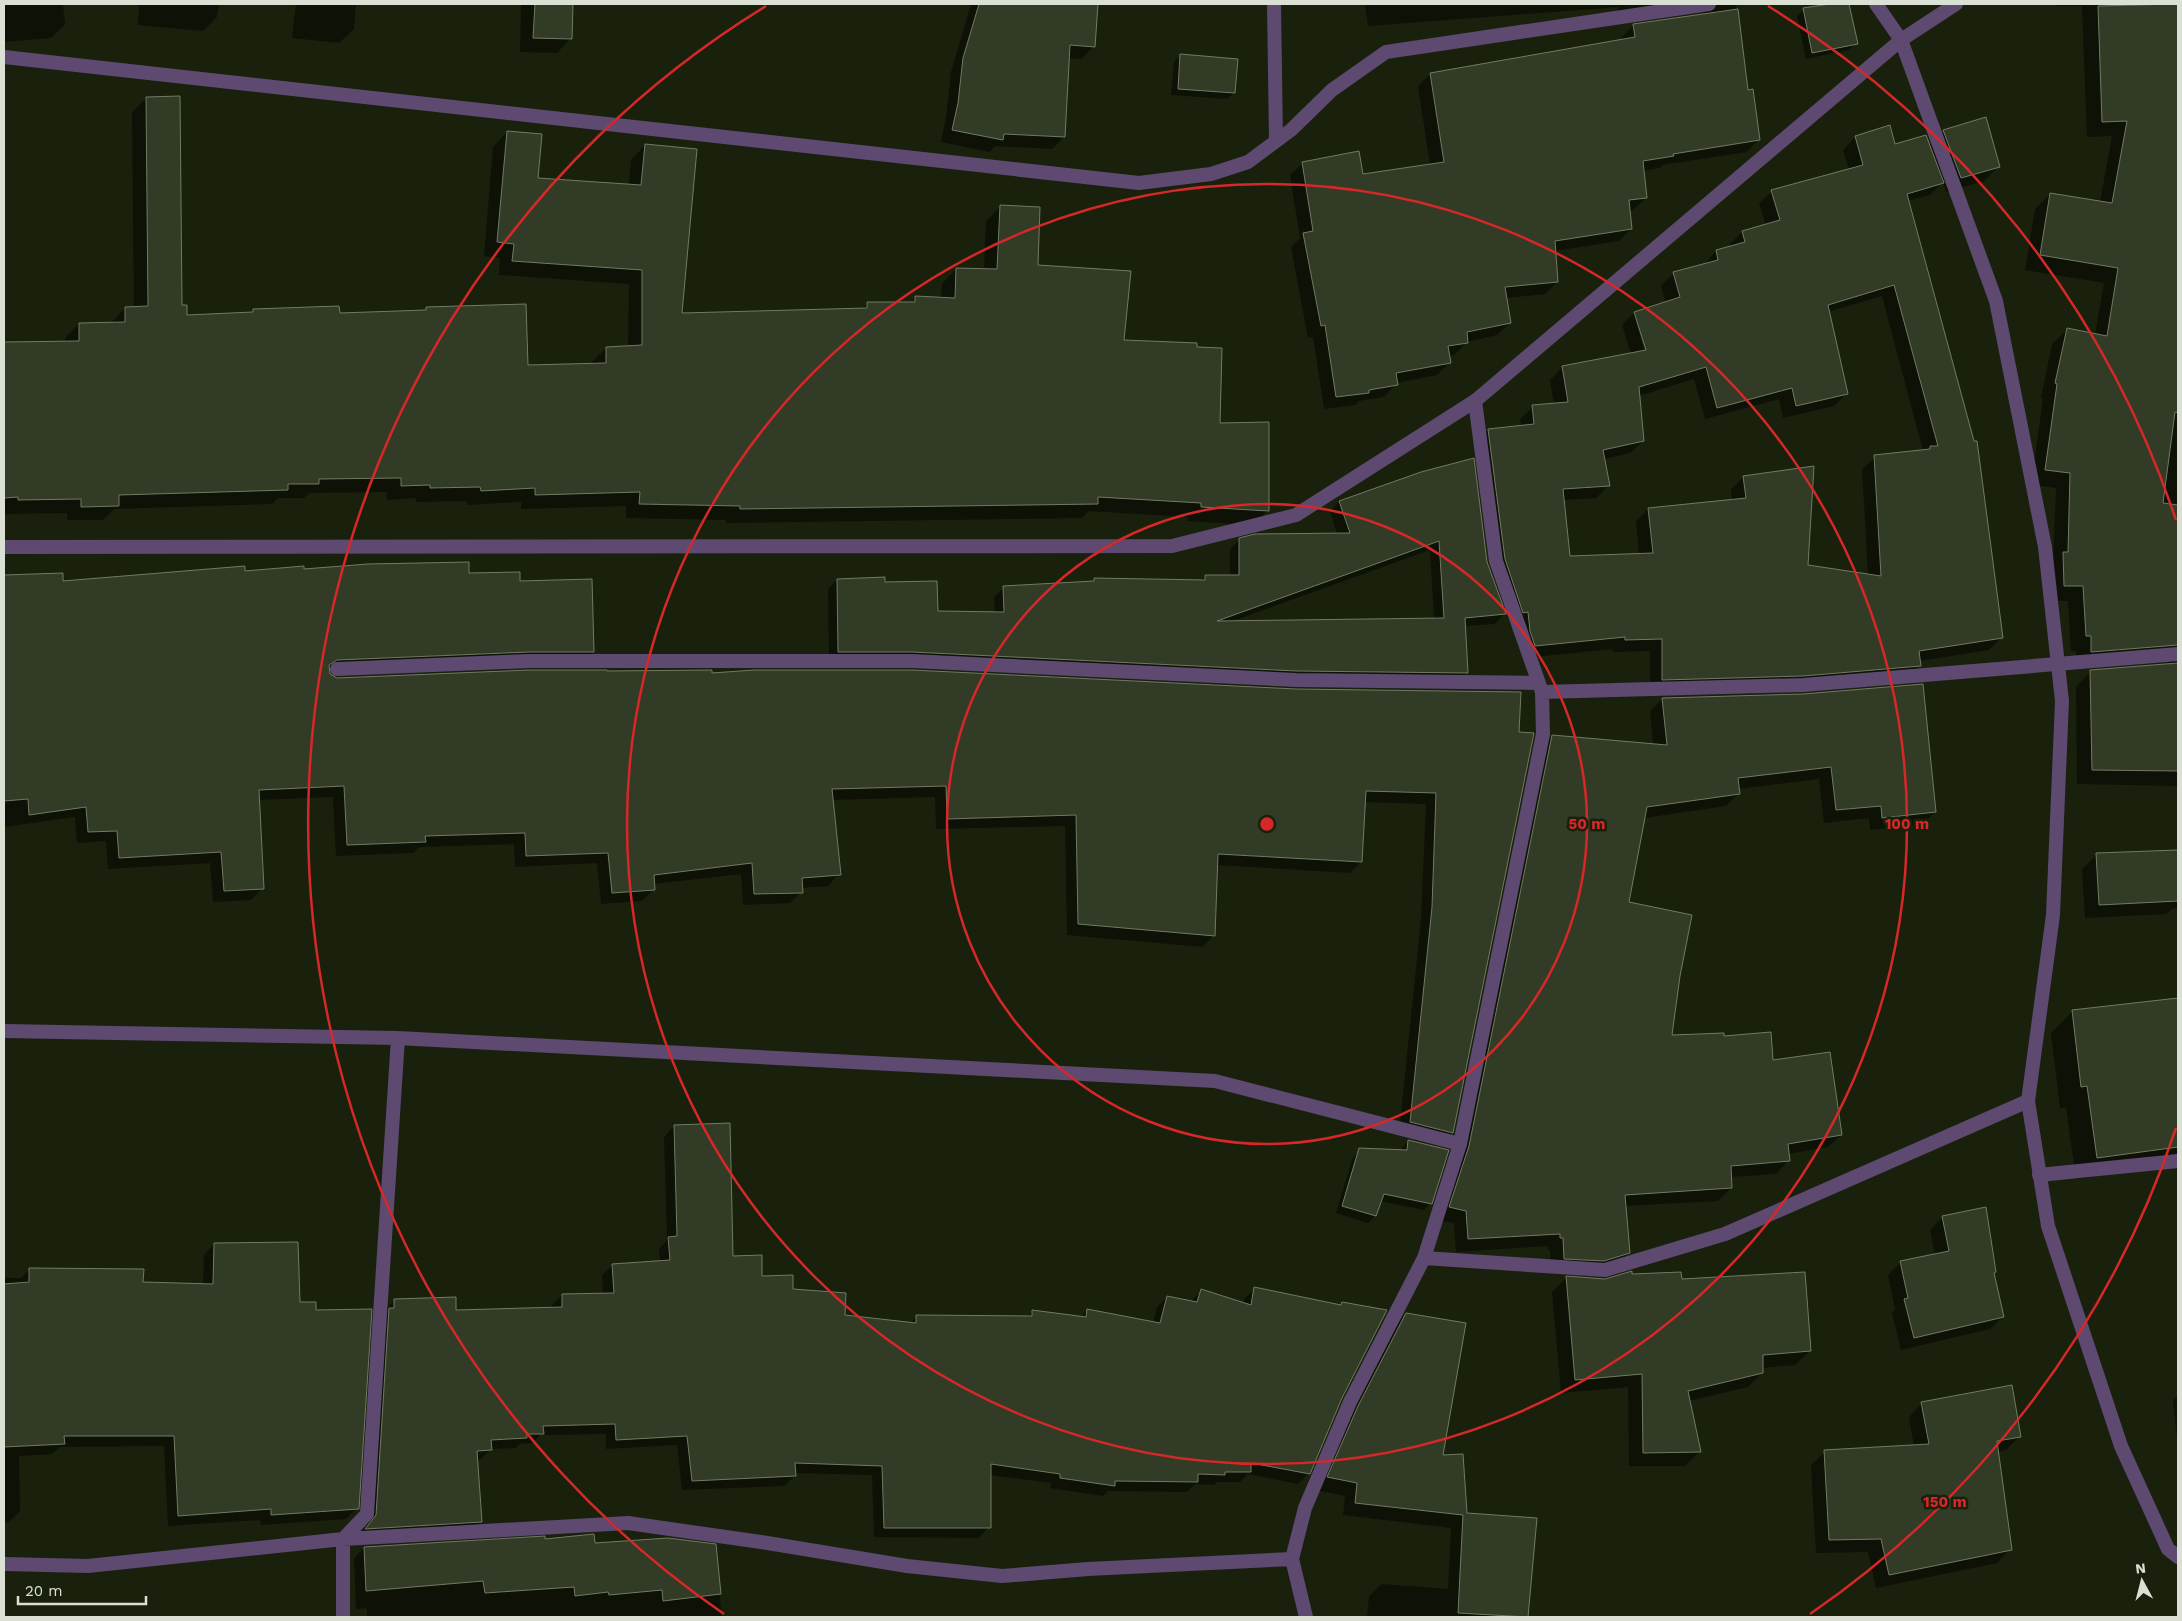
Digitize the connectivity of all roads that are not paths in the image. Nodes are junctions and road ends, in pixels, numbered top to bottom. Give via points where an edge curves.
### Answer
1 (1274, 4) edge
2 (1709, 4) edge
3 (1876, 4) edge
4 (1956, 4) edge
5 (1901, 40) junction
6 (4, 57) edge
7 (1276, 141) junction
8 (1475, 401) junction
9 (4, 547) edge
10 (2178, 654) edge
11 (2058, 663) junction
12 (337, 669) dead end
13 (1541, 687) junction
14 (4, 1031) edge
15 (398, 1038) junction
16 (2028, 1102) junction
17 (1460, 1144) junction
18 (2178, 1161) edge
19 (2039, 1175) junction
20 (1424, 1258) junction
21 (343, 1539) junction
22 (2178, 1557) edge
23 (1292, 1558) junction
24 (4, 1564) edge
25 (343, 1617) edge
26 (1306, 1617) edge

1 - 7 street
2 - 7 street via 1386,52 1332,90
3 - 5 street
4 - 5 street
5 - 8 street
5 - 11 street via 1996,301 2045,547
6 - 7 street via 1139,183 1211,174 1248,162
8 - 9 street via 1296,515 1172,546
8 - 13 street via 1496,561
10 - 11 street
11 - 13 street via 1803,685
11 - 16 street via 2062,701 2053,915
12 - 13 street via 529,661 912,661 1296,680
13 - 17 street via 1544,734
14 - 15 street
15 - 17 street via 1215,1081
15 - 21 street via 367,1514
16 - 19 street
16 - 20 street via 1725,1234 1605,1270
17 - 20 street
18 - 19 street
19 - 22 street via 2048,1226 2121,1446 2168,1549
20 - 23 street via 1350,1402 1305,1508
21 - 23 street via 628,1523 907,1566 1002,1576 1088,1568
21 - 24 street via 88,1566
21 - 25 street
23 - 26 street

